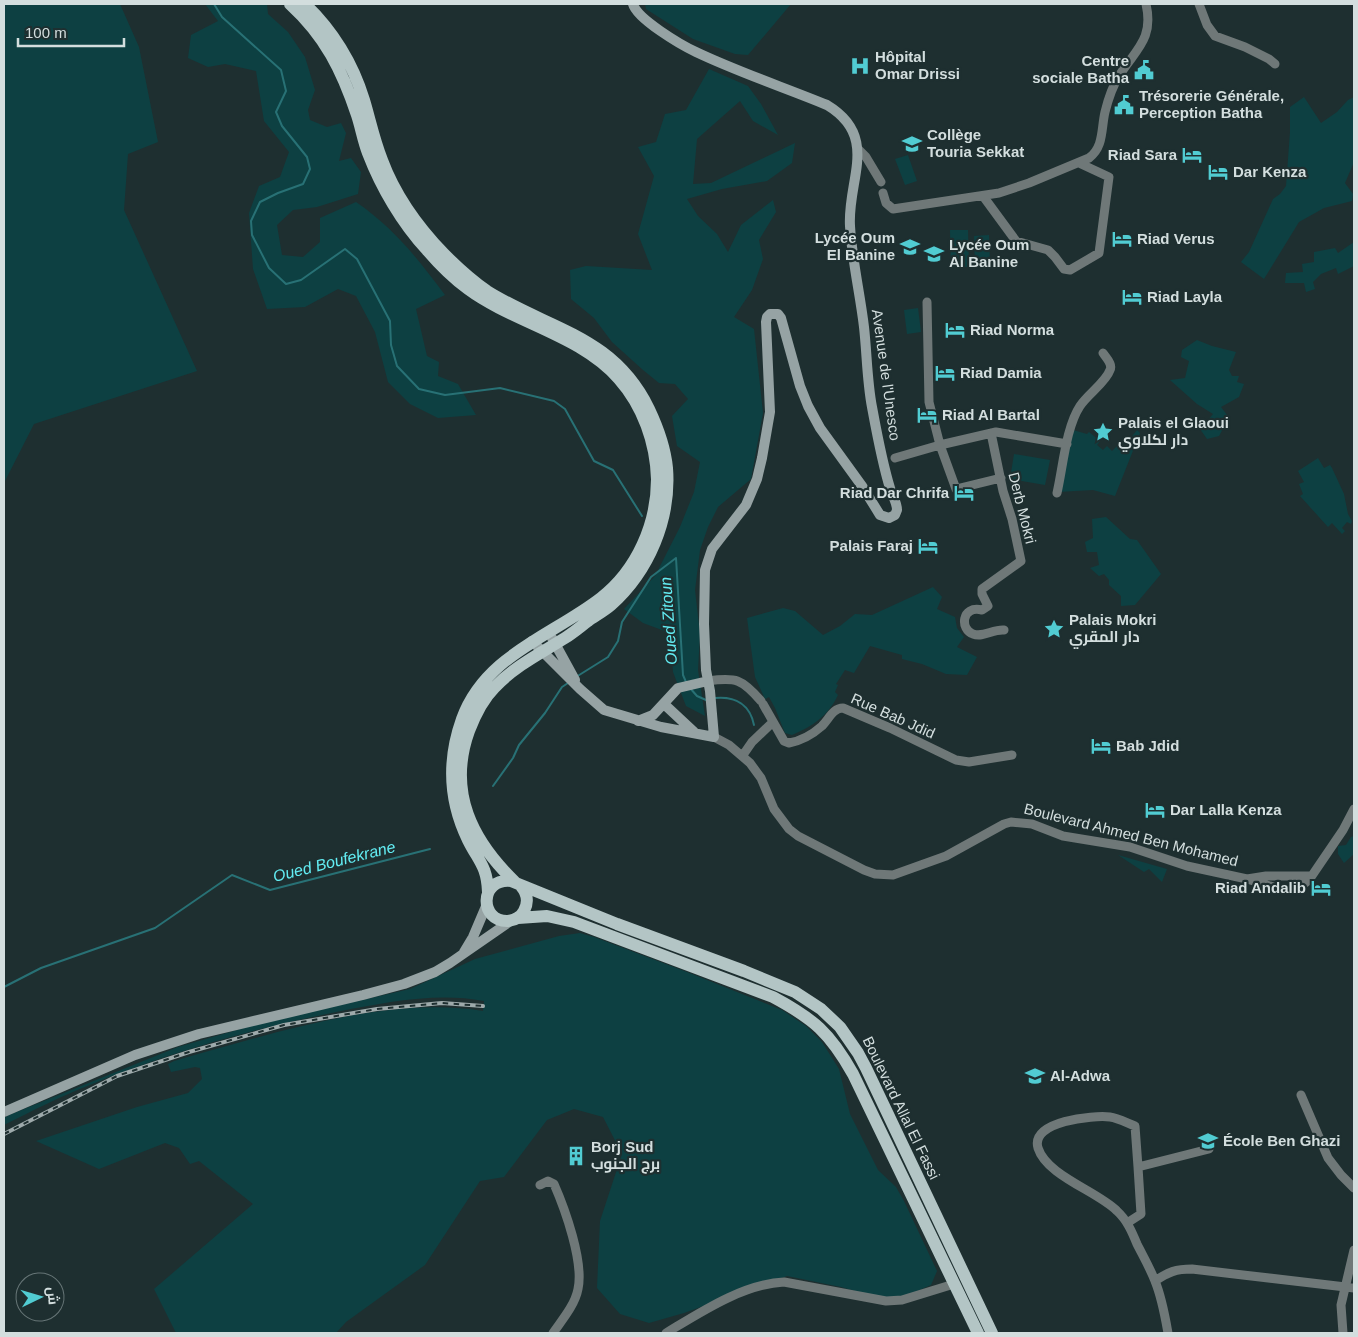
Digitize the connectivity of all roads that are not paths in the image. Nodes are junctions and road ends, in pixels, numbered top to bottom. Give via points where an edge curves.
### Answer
1 (290, 4) edge
2 (306, 4) edge
3 (631, 4) edge
4 (1146, 4) edge
5 (1199, 4) edge
6 (1275, 64) dead end
7 (858, 149) junction
8 (1079, 163) junction
9 (881, 182) dead end
10 (883, 192) dead end
11 (983, 196) junction
12 (928, 302) dead end
13 (519, 312) junction
14 (1103, 353) dead end
15 (623, 376) junction
16 (990, 433) junction
17 (1067, 444) junction
18 (940, 445) junction
19 (890, 459) junction
20 (1001, 478) junction
21 (1057, 493) dead end
22 (1004, 630) dead end
23 (549, 631) junction
24 (532, 641) junction
25 (555, 644) junction
26 (542, 652) junction
27 (705, 685) junction
28 (580, 690) junction
29 (664, 704) junction
30 (638, 721) junction
31 (773, 722) junction
32 (695, 733) junction
33 (714, 737) junction
34 (1012, 755) dead end
35 (743, 756) junction
36 (1354, 809) edge
37 (1311, 876) junction
38 (1284, 877) junction
39 (1247, 879) junction
40 (519, 884) junction
41 (1284, 889) junction
42 (487, 898) junction
43 (515, 919) junction
44 (462, 955) junction
45 (1301, 1095) dead end
46 (4, 1112) edge
47 (1210, 1149) dead end
48 (1138, 1167) junction
49 (540, 1185) dead end
50 (1354, 1188) edge
51 (1128, 1224) junction
52 (1354, 1250) edge
53 (1156, 1281) junction
54 (954, 1284) junction
55 (1350, 1288) edge
56 (553, 1333) edge
57 (666, 1333) edge
58 (978, 1333) edge
59 (992, 1333) edge
60 (1168, 1333) edge
61 (1343, 1333) edge

1 - 13 main road, Boulevard Allal El Fassi via 312,24 337,64 369,155 407,226 425,249 468,289
2 - 13 main road, Boulevard Allal El Fassi via 327,28 352,70 382,162 417,223 473,280
3 - 7 main road, Avenue de l'Unesco via 646,20 695,52 832,108 850,126
4 - 8 street via 1149,20 1146,38 1114,85 1105,111 1099,148
5 - 6 street via 1207,25 1218,38 1245,47
7 - 9 street
7 - 19 main road, Avenue de l'Unesco via 850,224 872,406
8 - 11 street via 1030,183
8 - 11 street via 1109,177 1099,253 1070,270 1064,270 1048,250 1016,240
10 - 11 street via 886,203 894,209
12 - 18 street via 929,402
13 - 15 main road, Boulevard Allal El Fassi via 571,332 593,345 607,355
14 - 17 street via 1111,365 1110,371 1080,406 1072,420
15 - 23 main road, Boulevard Allal El Fassi via 646,423 653,447 657,471 654,515 634,562 620,580 601,598
15 - 25 main road, Boulevard Allal El Fassi via 646,403 662,444 667,485 661,527 636,577 611,605
16 - 17 street
16 - 18 street
16 - 20 street, Derb Mokri
17 - 21 street
18 - 19 street
18 - 20 street via 956,489
19 - 27 main road, Avenue de l'Unesco via 890,489 897,506 895,515 889,518 880,516 813,417 800,386 781,318 775,313 768,315 770,412 757,479 746,505 712,549 705,570
20 - 22 street, Derb Mokri via 1021,561 982,589 988,606 982,610 970,610 965,623 967,630 974,635
23 - 24 main road, Boulevard Allal El Fassi
23 - 25 main road, Boulevard Ahmed Ben Mohamed
24 - 26 main road, Boulevard Ahmed Ben Mohamed
24 - 42 main road, Boulevard Allal El Fassi via 481,684 463,716 453,750 451,782 456,809 486,871
25 - 26 main road, Boulevard Allal El Fassi
25 - 28 main road, Boulevard Ahmed Ben Mohamed
26 - 28 main road, Boulevard Ahmed Ben Mohamed
26 - 40 main road, Boulevard Allal El Fassi via 510,674 485,698 473,720 462,759 461,782 470,820 490,856
27 - 29 main road, Rue Bab Jdid via 678,688
27 - 31 street, Rue Bab Jdid via 727,678 749,687
27 - 33 main road, Avenue de l'Unesco via 712,708
28 - 30 main road, Boulevard Ahmed Ben Mohamed via 604,710
29 - 30 main road, Rue Bab Jdid via 652,715
29 - 32 main road
30 - 32 main road, Boulevard Ahmed Ben Mohamed
31 - 34 street, Rue Bab Jdid via 788,743 807,736 836,709 843,708 956,760 969,762
31 - 35 street via 752,742
32 - 33 main road, Boulevard Ahmed Ben Mohamed
33 - 35 street, Boulevard Ahmed Ben Mohamed
35 - 39 street, Boulevard Ahmed Ben Mohamed via 757,772 774,810 789,828 798,836 875,874 893,875 946,856 1011,822 1032,824 1063,836 1130,848 1186,866
36 - 37 street
37 - 38 street
37 - 41 street via 1302,886
38 - 39 street
38 - 41 street via 1278,884
39 - 41 street
40 - 42 main road via 500,881
40 - 43 main road via 527,902 526,908
40 - 59 main road, Boulevard Allal El Fassi via 779,985 830,1017 849,1038 866,1068
42 - 43 main road via 496,918
42 - 44 main road via 473,937
43 - 44 main road
43 - 54 main road, Boulevard Allal El Fassi via 547,916 574,922 773,997 822,1029 839,1049 853,1074
44 - 46 main road via 435,972 404,984 164,1045
45 - 50 street via 1328,1158
47 - 48 street
48 - 51 street via 1141,1214
48 - 51 street via 1135,1126 1111,1117 1056,1124 1045,1130 1037,1142 1045,1160 1117,1210
49 - 56 street via 552,1182 556,1189 570,1230 579,1278 575,1298
51 - 53 street
52 - 55 street
53 - 55 street via 1177,1269 1192,1269
53 - 60 street
54 - 57 street via 902,1300 886,1301 784,1282 768,1283 755,1286
54 - 58 main road, Boulevard Allal El Fassi
55 - 61 street via 1341,1305

